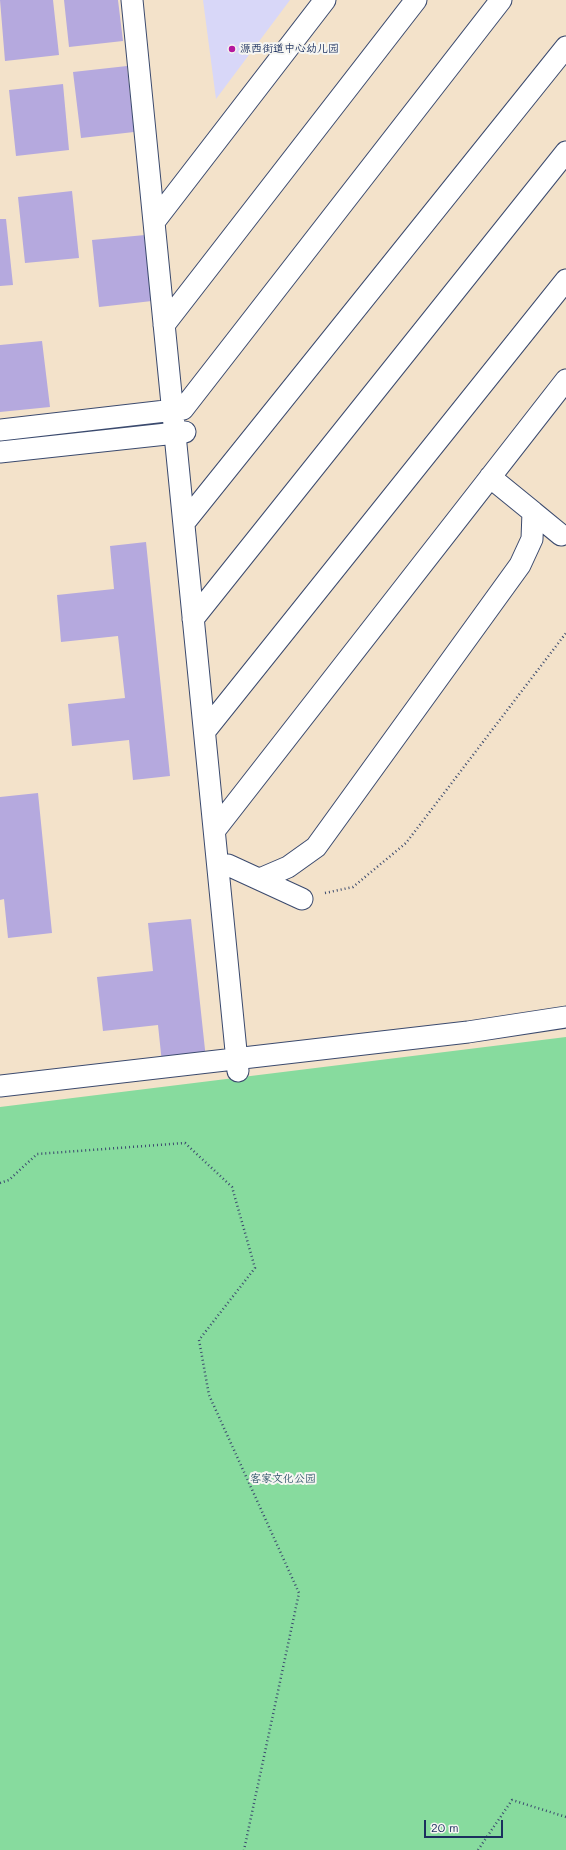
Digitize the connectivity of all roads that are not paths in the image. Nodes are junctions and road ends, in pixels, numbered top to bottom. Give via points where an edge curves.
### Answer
1 (132, 0) edge
2 (142, 0) edge
3 (325, 0) edge
4 (416, 0) edge
5 (501, 0) edge
6 (566, 47) edge
7 (566, 152) edge
8 (158, 216) junction
9 (566, 280) edge
10 (168, 319) junction
11 (566, 380) edge
12 (178, 410) junction
13 (0, 430) edge
14 (180, 432) junction
15 (0, 452) edge
16 (490, 477) junction
17 (533, 512) junction
18 (188, 518) junction
19 (561, 535) dead end
20 (198, 614) junction
21 (209, 726) junction
22 (219, 824) junction
23 (228, 865) junction
24 (260, 880) junction
25 (302, 899) road end
26 (566, 1017) edge
27 (566, 1030) edge
28 (243, 1065) junction
29 (0, 1086) edge
30 (0, 1098) edge

1 - 8 street
2 - 8 street
3 - 8 street
4 - 10 street
5 - 12 street
6 - 18 street
7 - 20 street
8 - 10 street
9 - 21 street
10 - 12 street
11 - 16 street
12 - 13 street
12 - 14 street
14 - 15 street
14 - 18 street
16 - 17 street
16 - 22 street
17 - 19 street
17 - 24 street via 532,539 520,565 316,847 288,867
18 - 20 street
20 - 21 street
21 - 22 street
22 - 23 street
22 - 28 street
23 - 24 street
23 - 28 street
24 - 25 street
26 - 28 street
27 - 28 street via 470,1045
28 - 29 street
28 - 30 street

